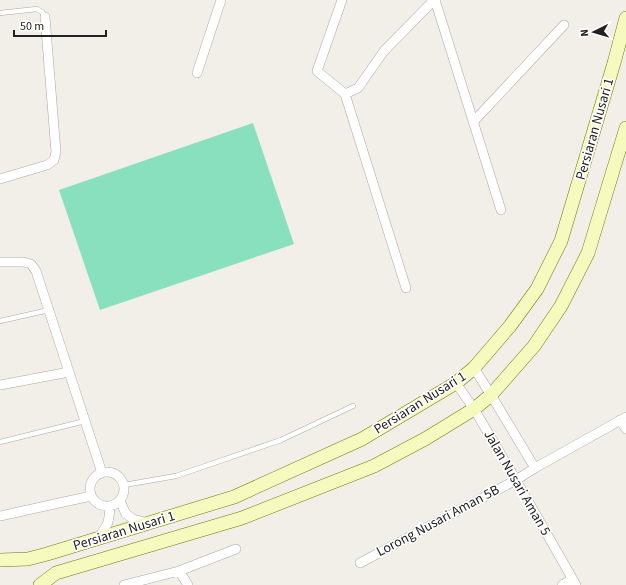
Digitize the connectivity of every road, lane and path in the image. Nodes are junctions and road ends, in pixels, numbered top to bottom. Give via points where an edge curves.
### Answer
1 (221, 0) edge
2 (342, 0) edge
3 (435, 0) edge
4 (0, 13) edge
5 (45, 17) joint
6 (626, 18) edge
7 (564, 25) dead end
8 (197, 73) dead end
9 (345, 94) junction
10 (473, 122) junction
11 (626, 128) edge
12 (0, 179) edge
13 (501, 210) dead end
14 (0, 262) edge
15 (406, 288) dead end
16 (49, 310) junction
17 (0, 321) edge
18 (474, 368) junction
19 (69, 372) junction
20 (456, 383) junction
21 (0, 385) edge
22 (492, 395) junction
23 (353, 406) dead end
24 (474, 409) junction
25 (623, 418) edge
26 (85, 421) junction
27 (626, 429) edge
28 (0, 442) edge
29 (535, 468) junction
30 (102, 473) junction
31 (516, 480) junction
32 (124, 485) junction
33 (91, 496) junction
34 (120, 501) junction
35 (110, 506) junction
36 (0, 516) edge
37 (149, 523) junction
38 (97, 539) junction
39 (236, 549) dead end
40 (0, 560) edge
41 (360, 563) dead end
42 (179, 571) junction
43 (574, 582) edge
44 (40, 585) edge
45 (124, 585) edge
46 (188, 585) edge
47 (562, 585) edge

1 - 8 street
2 - 9 street via 317,71
3 - 9 street via 384,51 358,88
3 - 10 street
4 - 5 lane via 37,9
5 - 12 street via 56,152 54,160 47,165
6 - 18 main road, Persiaran Nusari 1 via 561,241 537,289
7 - 10 street
9 - 15 street
10 - 13 street
11 - 22 main road, Persiaran Nusari 1 via 585,260 561,306 538,340
14 - 16 street via 31,264 36,271
16 - 17 lane
16 - 19 street
18 - 20 main road, Persiaran Nusari 1
18 - 22 street, Jalan Nusari Aman 5
19 - 21 street
19 - 26 street
20 - 24 street, Jalan Nusari Aman 5
20 - 37 main road, Persiaran Nusari 1 via 362,439 234,497
22 - 24 main road, Persiaran Nusari 1
22 - 29 street, Jalan Nusari Aman 5
23 - 32 lane via 281,440 176,476
24 - 31 street, Jalan Nusari Aman 5
24 - 44 main road, Persiaran Nusari 1 via 426,439 374,466 242,518 56,573
25 - 27 street
25 - 29 street, Lorong Nusari Aman 5B
26 - 28 lane
26 - 30 street
29 - 31 street, Lorong Nusari Aman 5B
30 - 32 street via 113,473
30 - 33 street via 93,480
31 - 41 street, Lorong Nusari Aman 5B
31 - 43 street, Jalan Nusari Aman 5
32 - 34 street
33 - 35 street via 99,504
33 - 36 street
34 - 35 street
34 - 37 street via 126,514
35 - 38 street via 107,526
37 - 38 main road, Persiaran Nusari 1
38 - 40 main road, Persiaran Nusari 1 via 28,559
39 - 42 street
42 - 45 street
42 - 46 street
43 - 47 street

